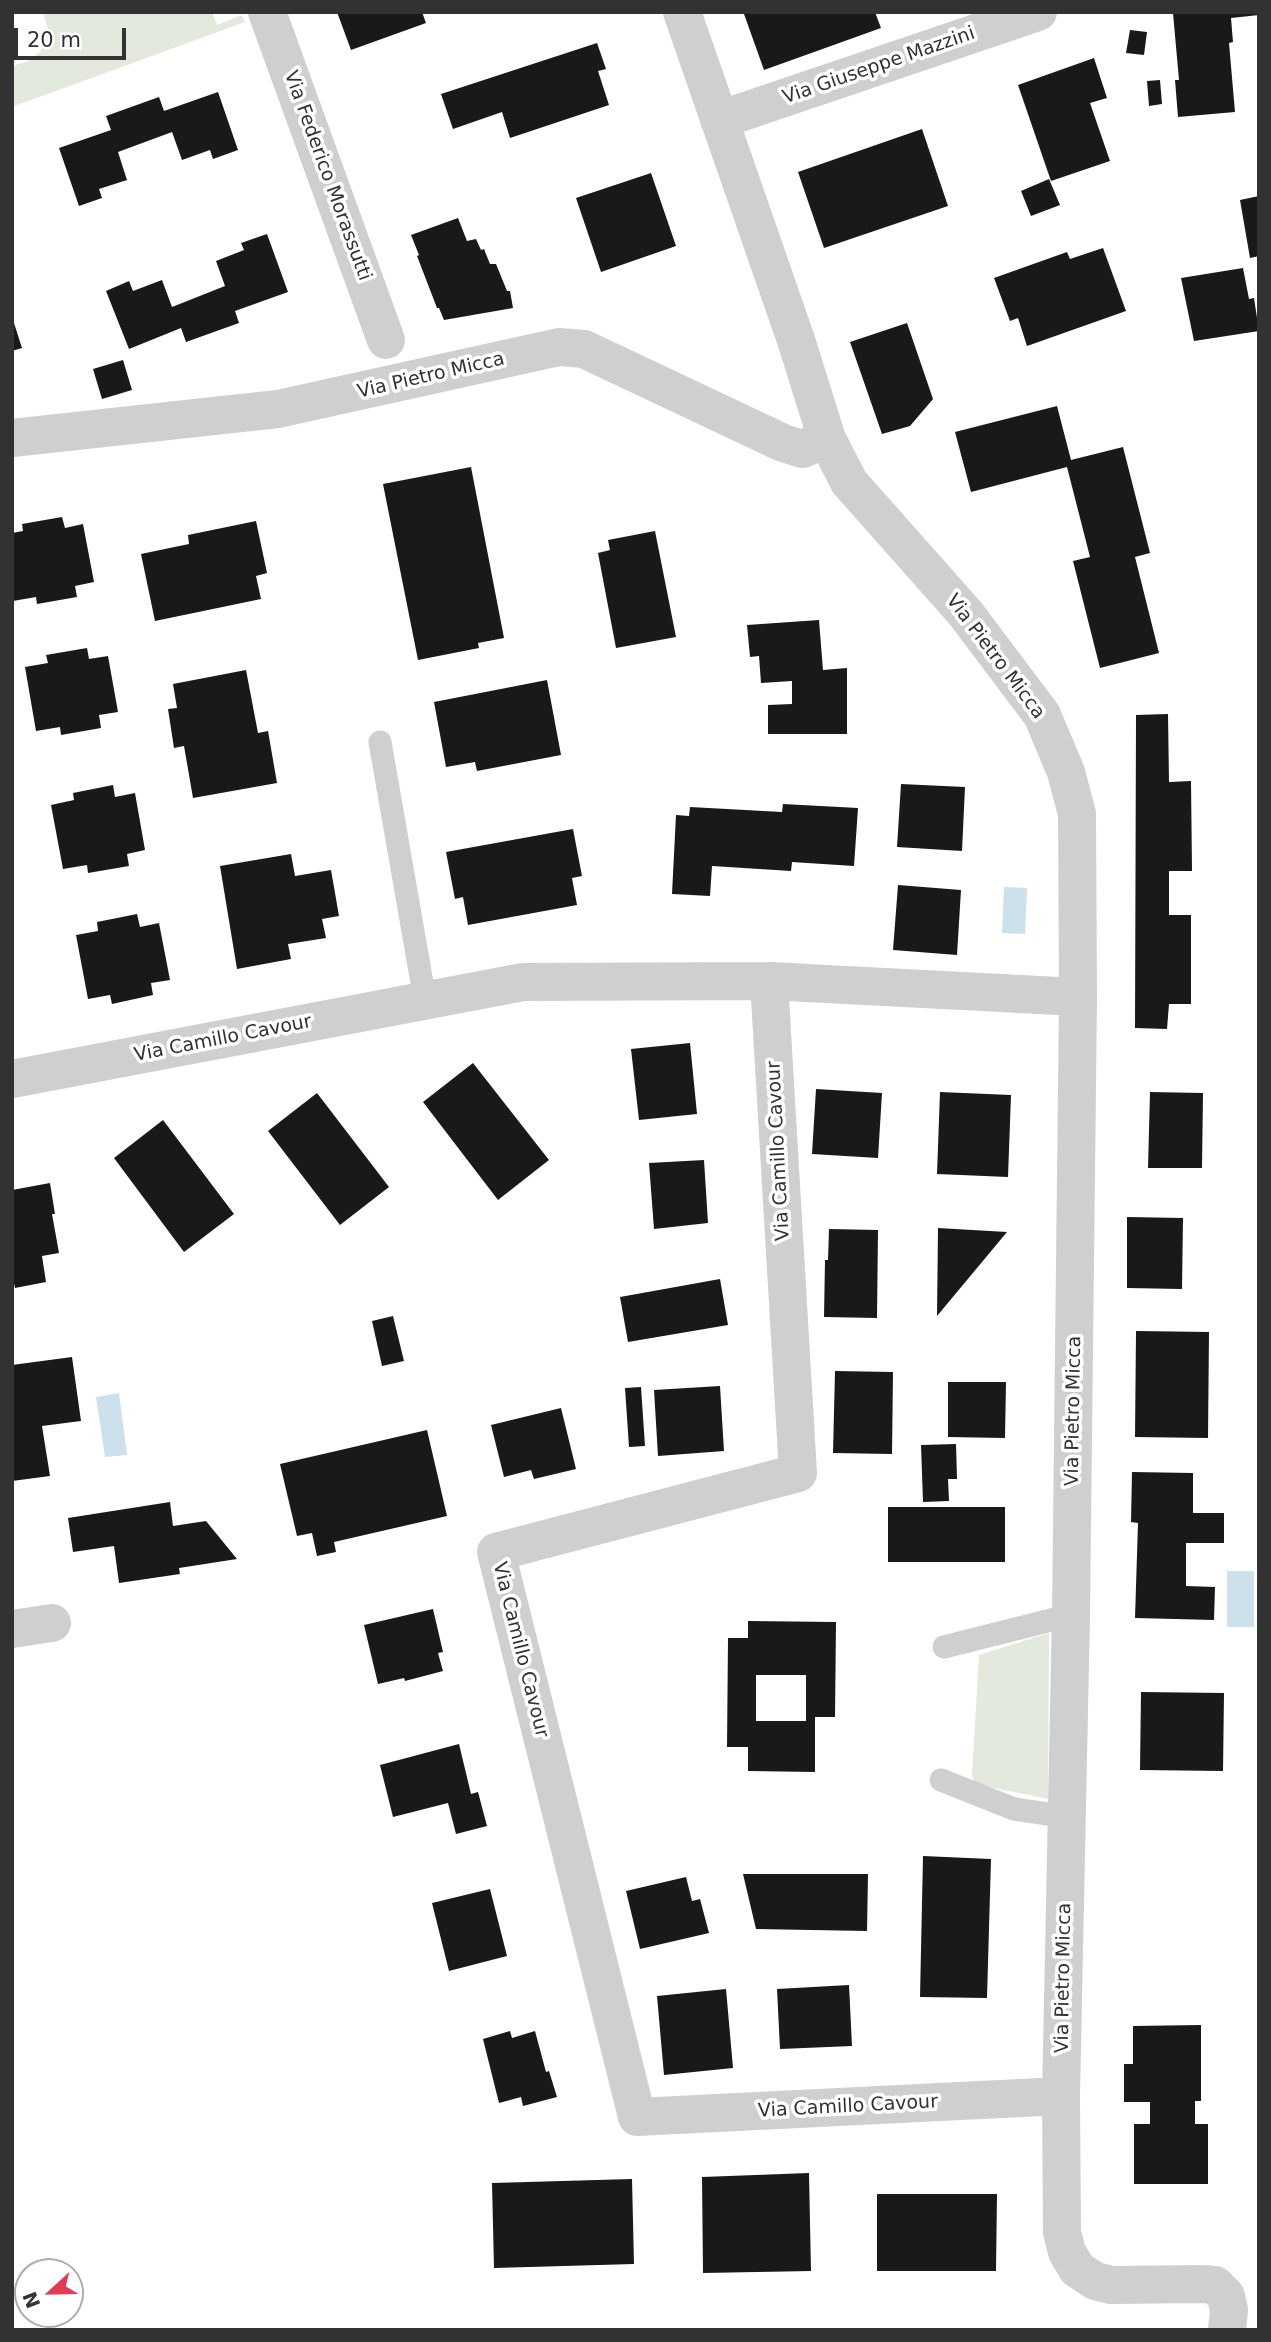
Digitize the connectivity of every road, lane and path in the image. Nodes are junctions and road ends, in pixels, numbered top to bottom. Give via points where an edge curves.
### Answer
1 (267, 12) edge
2 (682, 12) edge
3 (1038, 12) edge
4 (719, 120) junction
5 (386, 340) dead end
6 (12, 438) edge
7 (827, 439) junction
8 (380, 742) dead end
9 (769, 981) junction
10 (1078, 998) junction
11 (425, 1000) junction
12 (12, 1079) edge
13 (1071, 1615) junction
14 (52, 1623) dead end
15 (12, 1629) edge
16 (944, 1647) dead end
17 (941, 1780) dead end
18 (1068, 1817) junction
19 (1061, 2096) junction
20 (1227, 2330) edge

1 - 5 street, Via Federico Morassutti
2 - 4 street, Via Pietro Micca
3 - 4 street, Via Giuseppe Mazzini
4 - 7 street, Via Pietro Micca
6 - 7 street, Via Pietro Micca via 278,409 559,347 584,349 783,443 802,449
7 - 10 street, Via Pietro Micca via 849,482 966,614 1042,715 1066,772 1077,814
8 - 11 lane
9 - 10 street, Via Camillo Cavour
9 - 11 street, Via Camillo Cavour via 523,982
9 - 19 street, Via Camillo Cavour via 798,1473 496,1552 637,2117
10 - 13 street, Via Pietro Micca
11 - 12 street, Via Camillo Cavour
13 - 16 lane
13 - 18 street, Via Pietro Micca
14 - 15 street
17 - 18 lane via 1014,1809
18 - 19 street, Via Pietro Micca
19 - 20 street, Via Pietro Micca via 1062,2232 1077,2269 1111,2285 1215,2286 1226,2297

